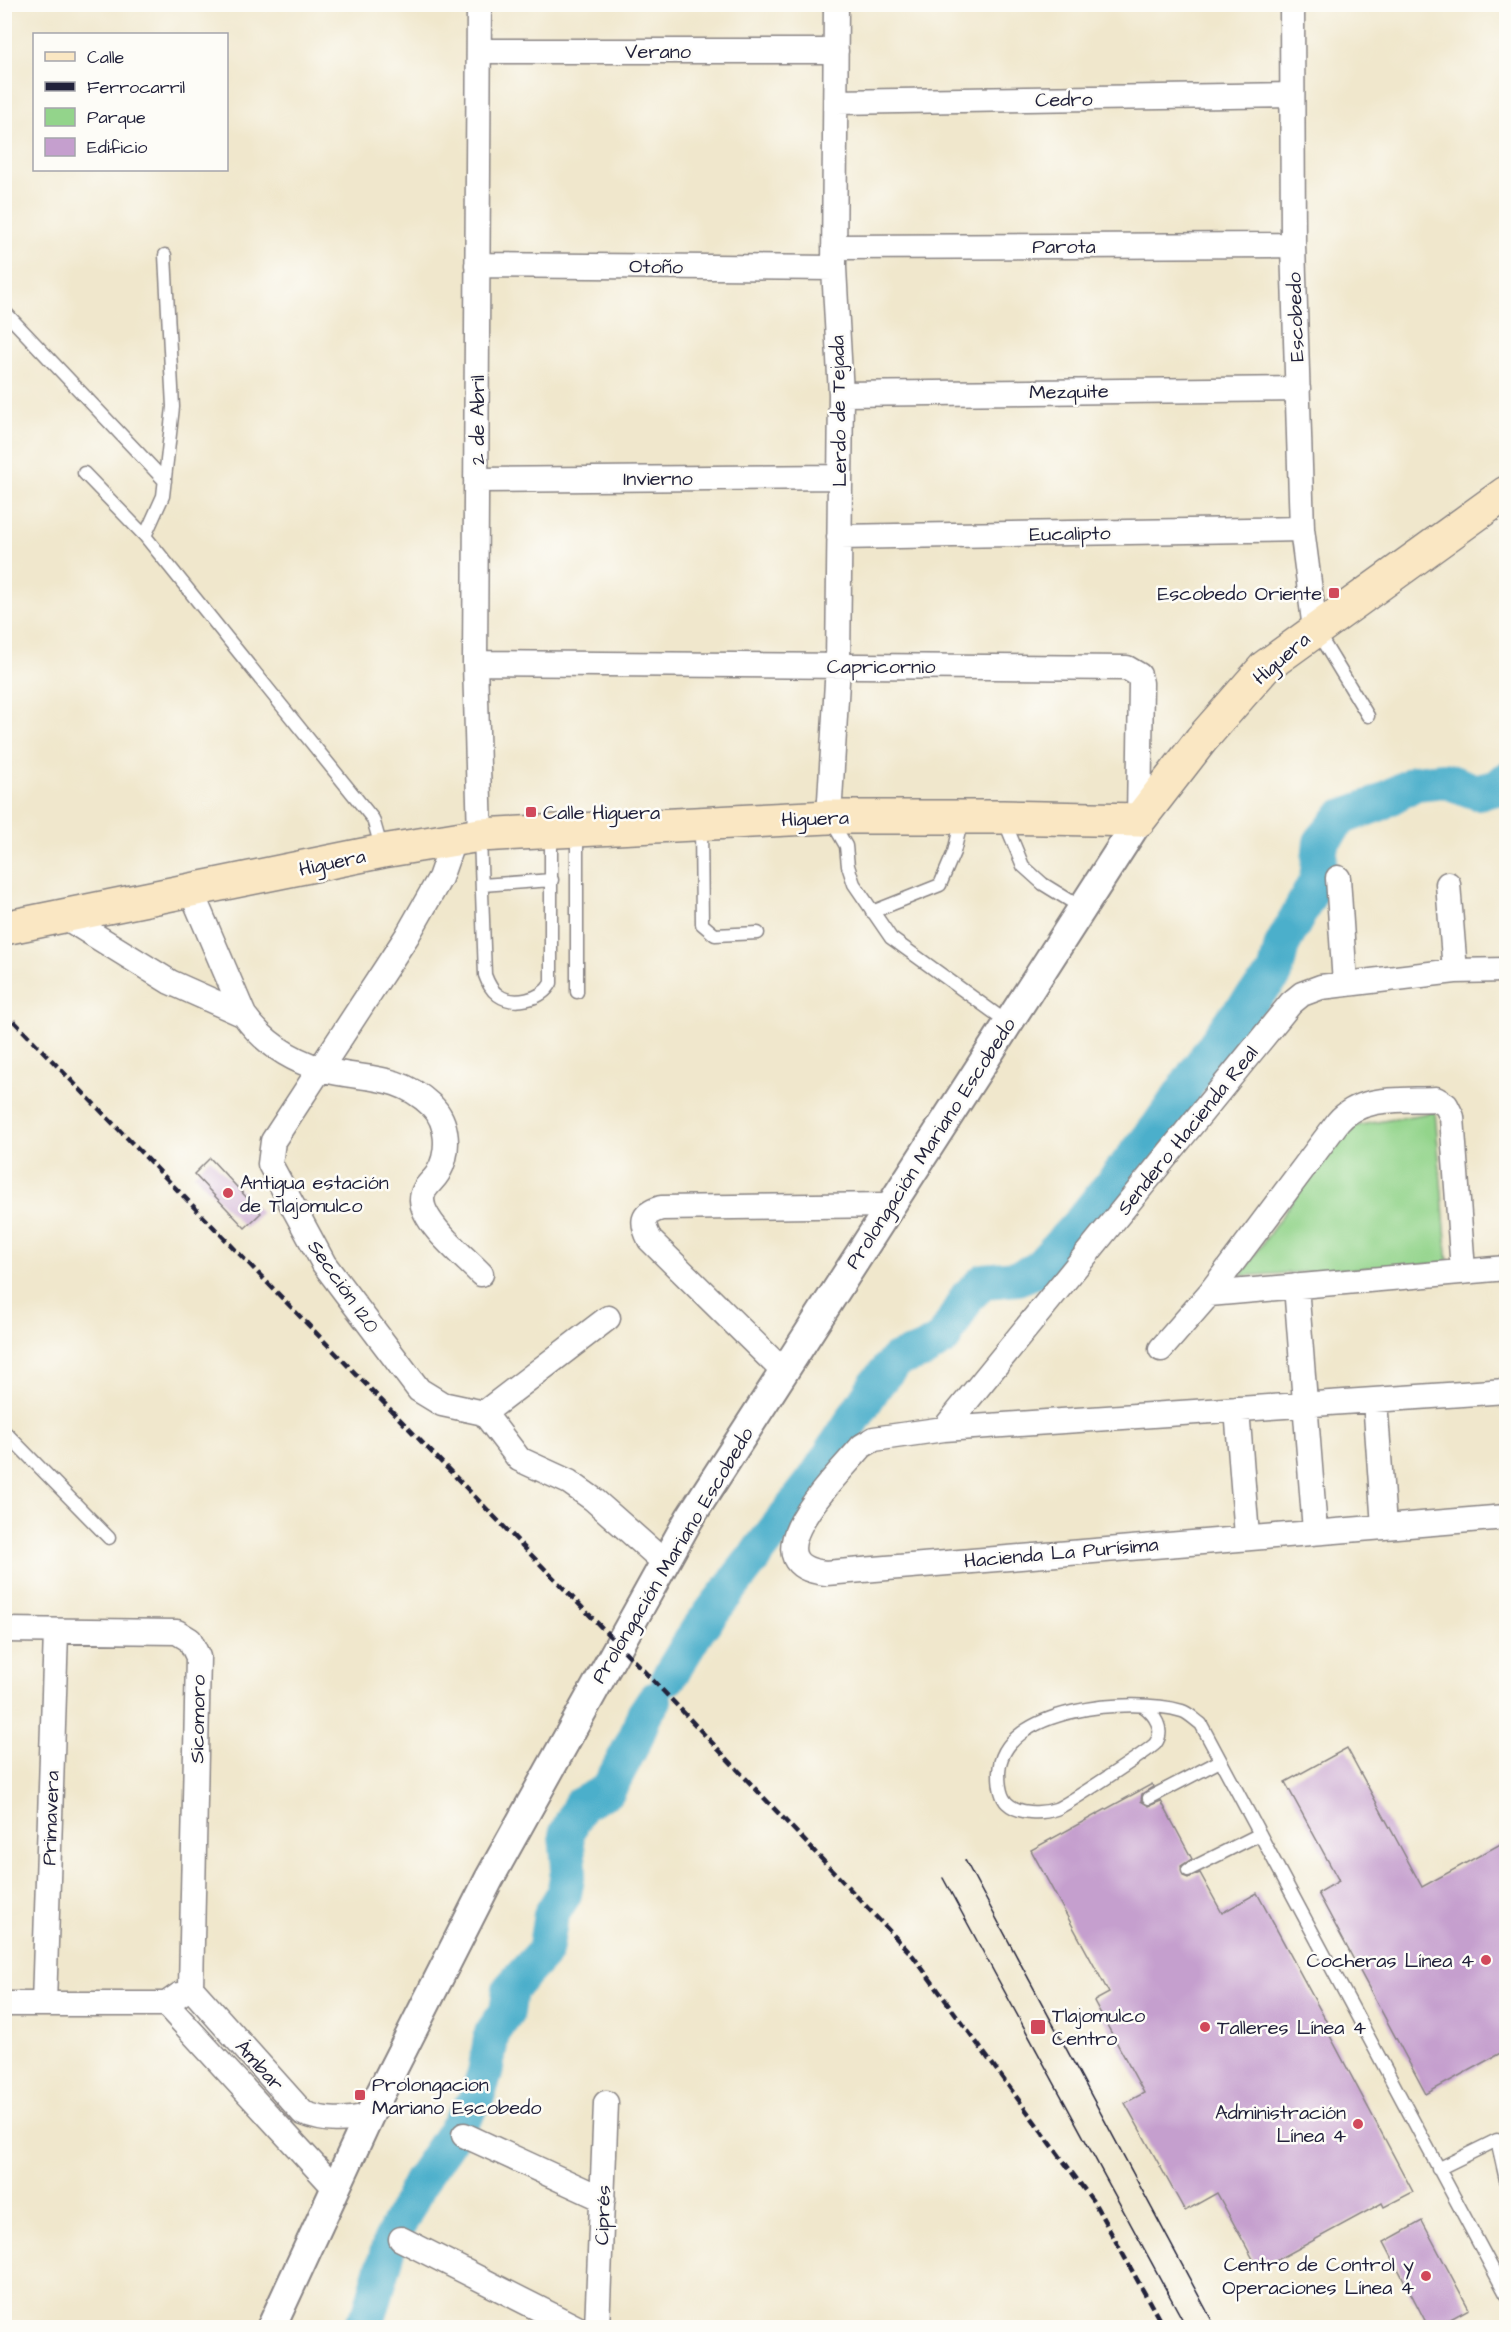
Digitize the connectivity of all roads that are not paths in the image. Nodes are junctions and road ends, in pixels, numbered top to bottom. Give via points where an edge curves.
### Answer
1 (479, 4) edge
2 (836, 4) edge
3 (1292, 4) edge
4 (479, 51) junction
5 (836, 51) junction
6 (1292, 95) junction
7 (836, 102) junction
8 (1293, 245) junction
9 (165, 255) dead end
10 (834, 258) junction
11 (477, 265) junction
12 (4, 311) edge
13 (1298, 389) junction
14 (841, 394) junction
15 (84, 473) dead end
16 (840, 477) junction
17 (476, 480) junction
18 (165, 481) junction
19 (1506, 493) edge
20 (1302, 529) junction
21 (145, 536) junction
22 (839, 537) junction
23 (1315, 629) junction
24 (475, 663) junction
25 (838, 665) junction
26 (1368, 716) dead end
27 (829, 817) junction
28 (962, 817) junction
29 (1003, 817) junction
30 (1139, 820) junction
31 (701, 824) junction
32 (564, 830) junction
33 (467, 836) junction
34 (383, 851) junction
35 (1338, 878) dead end
36 (552, 880) junction
37 (1448, 884) dead end
38 (482, 885) junction
39 (191, 891) junction
40 (1082, 908) junction
41 (872, 912) junction
42 (65, 916) junction
43 (4, 928) edge
44 (758, 933) dead end
45 (1506, 970) edge
46 (1455, 971) junction
47 (1345, 984) junction
48 (577, 992) dead end
49 (244, 1015) junction
50 (1007, 1022) junction
51 (321, 1069) junction
52 (890, 1205) junction
53 (1506, 1268) edge
54 (1463, 1271) junction
55 (481, 1274) dead end
56 (1296, 1286) junction
57 (1209, 1294) junction
58 (608, 1318) dead end
59 (1161, 1349) dead end
60 (783, 1371) junction
61 (1506, 1390) edge
62 (1375, 1400) junction
63 (1307, 1404) junction
64 (1237, 1409) junction
65 (484, 1413) junction
66 (944, 1429) junction
67 (4, 1431) edge
68 (1506, 1517) edge
69 (1384, 1526) junction
70 (1315, 1531) junction
71 (1246, 1536) junction
72 (110, 1538) dead end
73 (664, 1562) junction
74 (4, 1630) edge
75 (56, 1632) junction
76 (1143, 1706) junction
77 (1221, 1761) junction
78 (1149, 1798) dead end
79 (1260, 1834) junction
80 (1188, 1870) dead end
81 (191, 1988) junction
82 (4, 2004) edge
83 (44, 2004) junction
84 (166, 2004) junction
85 (606, 2103) dead end
86 (369, 2116) junction
87 (465, 2135) dead end
88 (1438, 2169) junction
89 (1506, 2180) edge
90 (334, 2188) junction
91 (603, 2199) junction
92 (401, 2239) dead end
93 (1506, 2294) edge
94 (271, 2328) edge
95 (577, 2328) edge
96 (597, 2328) edge

1 - 4 street, 2 de Abril
2 - 5 street, Lerdo de Tejada
3 - 6 street, Escobedo
4 - 5 street, Verano
4 - 11 street, 2 de Abril
5 - 7 street, Lerdo de Tejada
6 - 7 street, Cedro
6 - 8 street, Escobedo
7 - 10 street, Lerdo de Tejada
8 - 10 street, Parota
8 - 13 street, Escobedo
9 - 18 lane via 173,407
10 - 11 street, Otoño
10 - 14 street, Lerdo de Tejada
11 - 17 street, 2 de Abril
12 - 18 lane
13 - 14 street, Mezquite
13 - 20 street, Escobedo
14 - 16 street, Lerdo de Tejada
15 - 21 lane
16 - 17 street, Invierno
16 - 22 street, Lerdo de Tejada
17 - 24 street, 2 de Abril
18 - 21 lane via 163,496
19 - 23 main road, Higuera
20 - 22 street, Eucalipto
20 - 23 street, Escobedo
21 - 34 lane via 373,819
22 - 25 street, Lerdo de Tejada
23 - 26 lane
23 - 30 main road, Higuera via 1265,667
24 - 25 street, Capricornio
24 - 33 street, 2 de Abril
25 - 27 street, Lerdo de Tejada
25 - 30 street, Capricornio via 1134,670 1141,683
27 - 28 main road, Higuera
27 - 31 main road, Higuera
27 - 41 lane via 846,846 854,884
28 - 29 main road, Higuera
28 - 41 lane via 954,852 940,885
29 - 30 main road, Higuera
29 - 40 lane via 1023,866 1042,884
30 - 40 street, Prolongación Mariano Escobedo
31 - 32 main road, Higuera
31 - 44 lane via 702,924 715,935
32 - 33 main road, Higuera
32 - 36 lane
32 - 48 lane
33 - 34 main road, Higuera
33 - 38 lane
33 - 51 street, Sección I20
34 - 39 main road, Higuera
35 - 47 street
36 - 38 lane
36 - 38 lane via 551,982 547,992 531,1000 500,997 490,987 485,975
37 - 46 street
39 - 42 main road, Higuera
39 - 49 street
40 - 50 street, Prolongación Mariano Escobedo
41 - 50 lane via 891,938
42 - 43 main road, Higuera
42 - 49 street via 170,982
45 - 46 street, Sendero Hacienda Real
46 - 47 street, Sendero Hacienda Real
47 - 66 street, Sendero Hacienda Real via 1321,987 1291,1003
49 - 51 street via 254,1030 282,1053
50 - 52 street, Prolongación Mariano Escobedo
51 - 55 street via 403,1084 432,1106 444,1126 446,1148 438,1173 426,1186 422,1201 431,1223
51 - 65 street, Sección I20 via 273,1141 270,1164 278,1183 324,1264 420,1390 442,1404
52 - 60 street, Prolongación Mariano Escobedo
52 - 60 street via 662,1208 648,1212 644,1218 642,1226 650,1240
53 - 54 street
54 - 56 street
54 - 57 street via 1452,1117 1446,1105 1436,1099 1362,1104 1343,1116
56 - 57 street
56 - 63 street
57 - 59 street
58 - 65 street
60 - 73 street, Prolongación Mariano Escobedo
61 - 62 street
62 - 63 street
62 - 69 street
63 - 64 street
63 - 70 street
64 - 66 street
64 - 71 street
65 - 73 street via 519,1459 569,1482 593,1499
66 - 71 street, Hacienda La Purísima via 874,1439 862,1446 807,1512 794,1537 797,1562 808,1571 826,1573
67 - 72 lane
68 - 69 street, Hacienda La Purísima
69 - 70 street, Hacienda La Purísima
70 - 71 street, Hacienda La Purísima
73 - 86 street, Prolongación Mariano Escobedo via 489,1879
74 - 75 street, Sicomoro
75 - 81 street, Sicomoro via 177,1632 190,1640 198,1657
75 - 83 street, Primavera
76 - 76 lane via 1093,1708 1051,1718 1014,1737 999,1764 999,1786 1008,1804 1027,1812 1056,1809 1156,1743 1160,1728 1154,1714
76 - 77 lane via 1184,1712 1201,1724
77 - 78 lane
77 - 79 lane
79 - 80 lane
79 - 88 lane
81 - 84 street
81 - 86 street, Ámbar via 303,2113 321,2120 343,2121
82 - 83 street
83 - 84 street
84 - 90 street, Ámbar
85 - 91 street, Ciprés
86 - 90 street, Prolongación Mariano Escobedo
87 - 91 street
88 - 89 lane via 1497,2140
88 - 93 lane
90 - 94 street, Prolongación Mariano Escobedo
91 - 96 street, Ciprés
92 - 95 street

